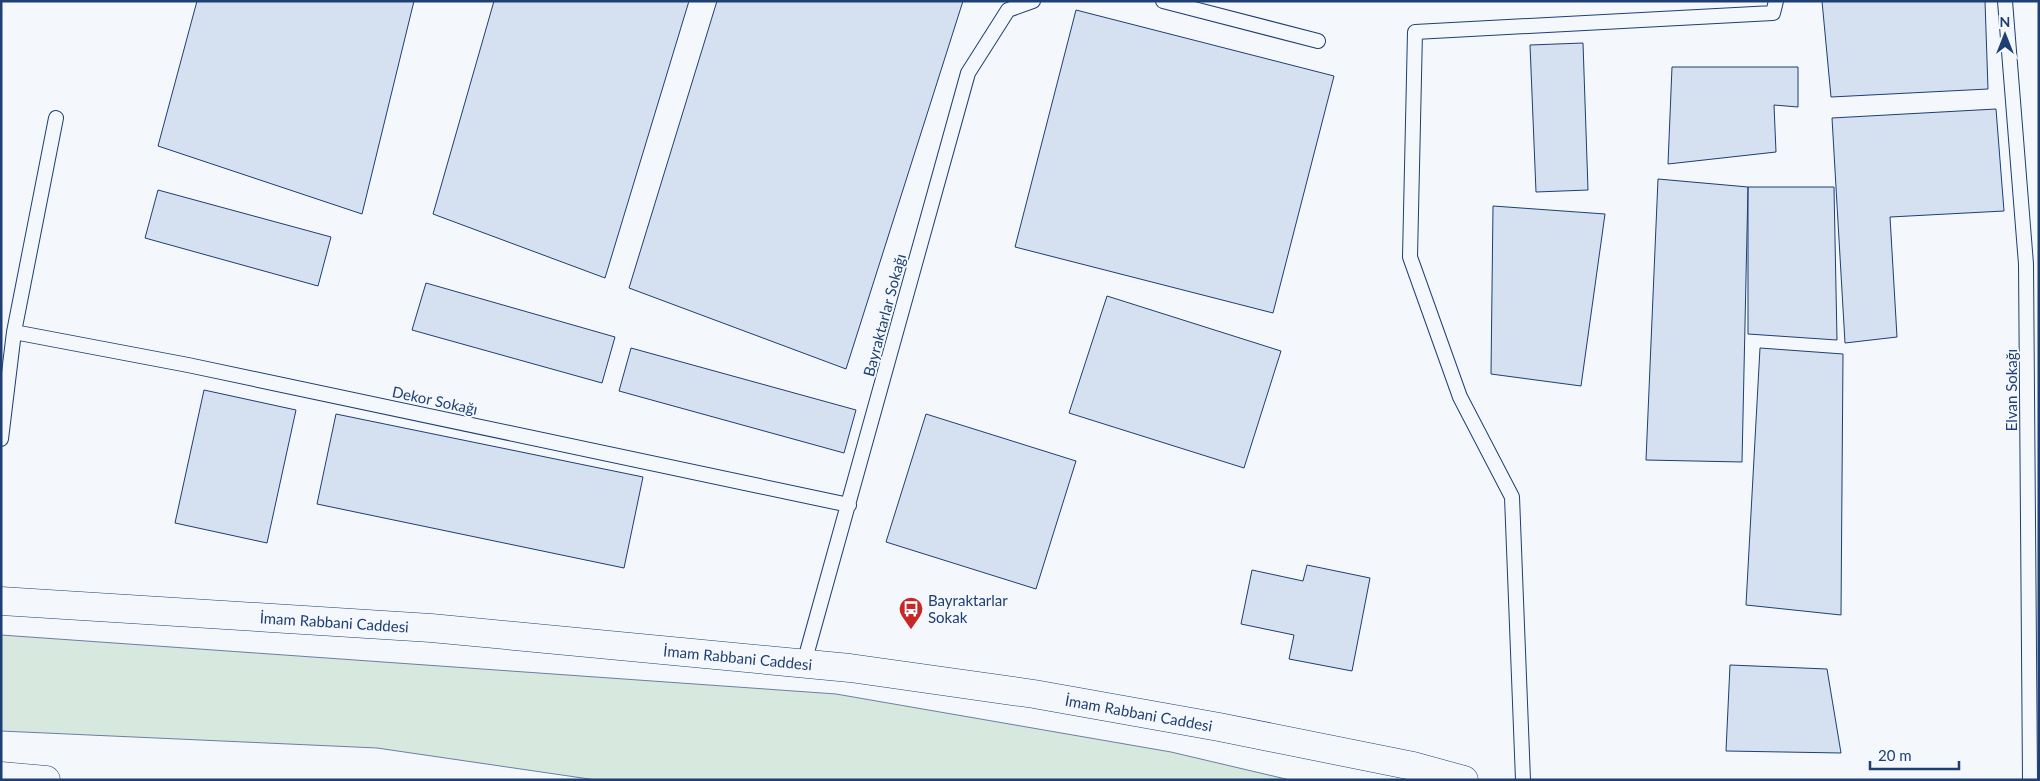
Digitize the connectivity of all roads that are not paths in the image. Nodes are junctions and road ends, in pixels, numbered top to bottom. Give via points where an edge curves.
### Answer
1 (1033, 1) edge
2 (1163, 1) edge
3 (1776, 1) edge
4 (2005, 1) edge
5 (1318, 41) dead end
6 (56, 118) dead end
7 (14, 332) junction
8 (1, 439) edge
9 (849, 505) junction
10 (1, 601) edge
11 (804, 663) junction
12 (1413, 766) junction
13 (1, 776) edge
14 (46, 780) edge
15 (1448, 780) edge
16 (1464, 780) edge
17 (1523, 780) edge
18 (2030, 780) edge

1 - 9 lane, Bayraktarlar Sokağı via 1008,10 968,73
2 - 5 lane
3 - 17 lane via 1773,12 1414,32 1410,257 1460,397 1512,497
4 - 18 lane, Elvan Sokağı via 2026,264
6 - 7 lane
7 - 8 lane
7 - 9 lane, Dekor Sokağı via 188,364
9 - 11 lane, Bayraktarlar Sokağı
10 - 11 main road, İmam Rabbani Caddesi via 431,628
11 - 12 main road, İmam Rabbani Caddesi via 1034,694
12 - 15 main road
12 - 16 main road, İmam Rabbani Caddesi
13 - 14 main road

